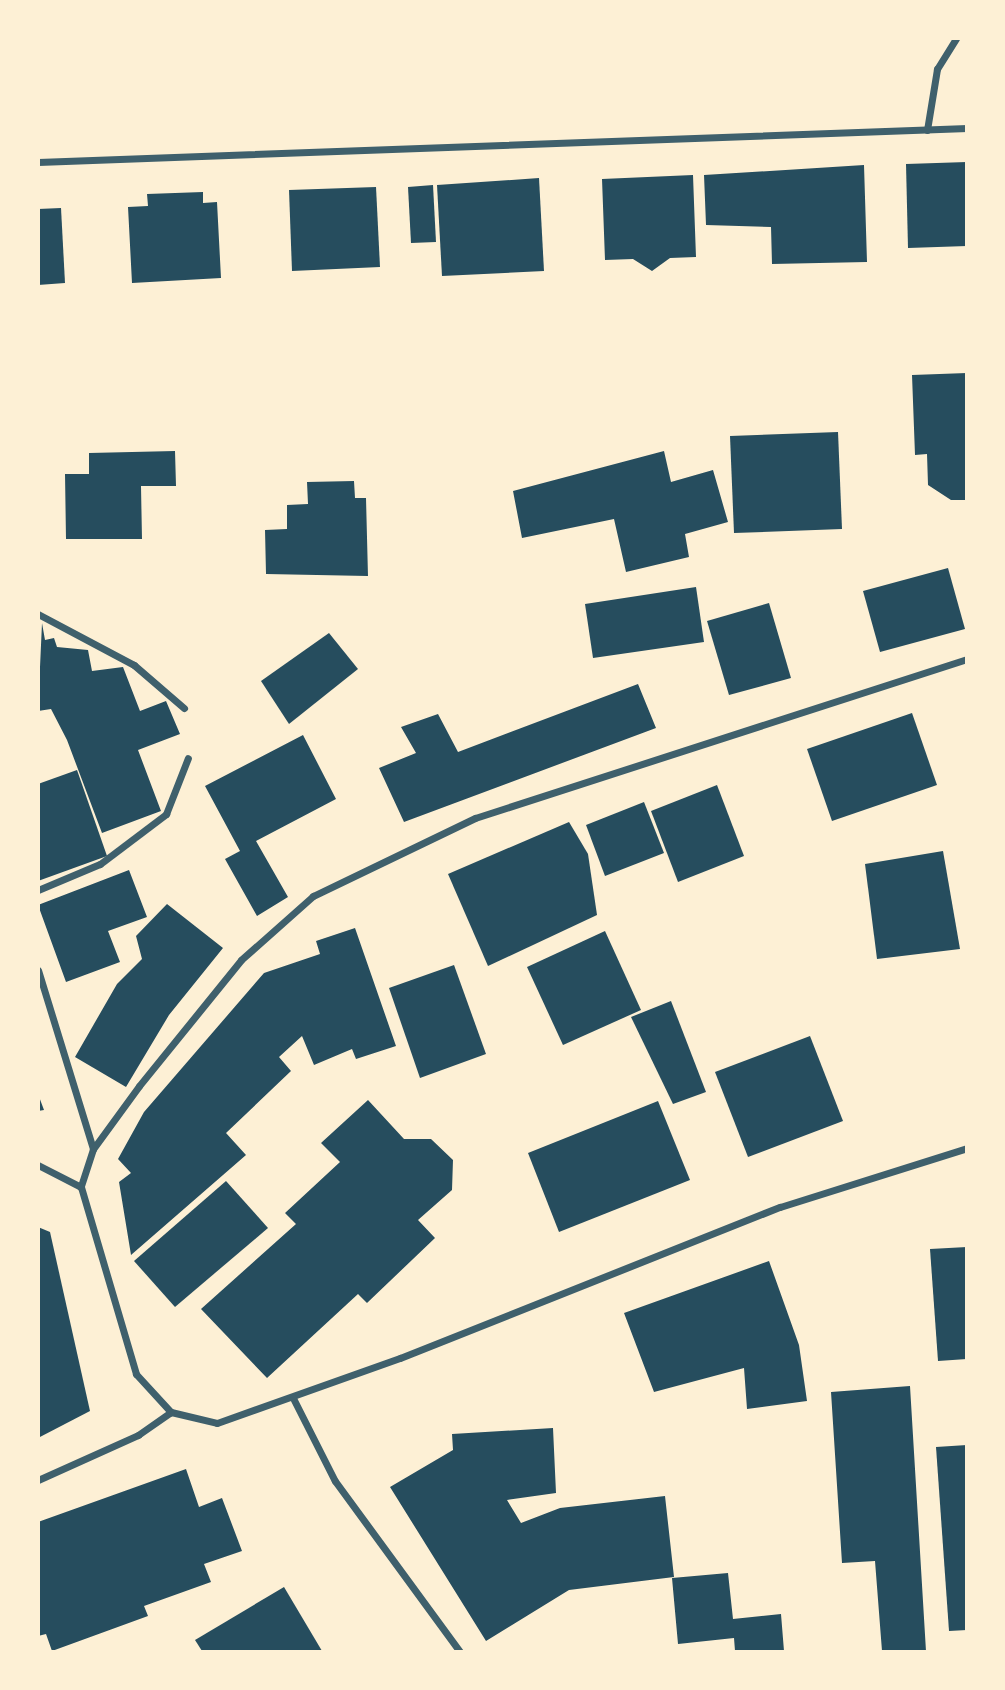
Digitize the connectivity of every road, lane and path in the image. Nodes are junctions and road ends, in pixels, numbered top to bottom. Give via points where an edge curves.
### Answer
1 (956, 38) edge
2 (967, 128) edge
3 (927, 130) junction
4 (38, 162) edge
5 (38, 614) edge
6 (967, 659) edge
7 (184, 708) dead end
8 (188, 758) dead end
9 (38, 890) edge
10 (38, 970) edge
11 (967, 1148) edge
12 (93, 1149) junction
13 (38, 1165) edge
14 (81, 1187) junction
15 (293, 1398) junction
16 (171, 1412) junction
17 (38, 1480) edge
18 (460, 1651) edge

1 - 3 street via 937,69
2 - 3 street
3 - 4 street
5 - 7 street via 134,665
6 - 12 street via 475,818 366,865 313,896 241,960
8 - 9 street via 166,814 100,864
10 - 12 street
11 - 15 street via 780,1207
12 - 14 street
13 - 14 street
14 - 16 street via 132,1363
15 - 16 street via 217,1423
15 - 18 street via 335,1481
16 - 17 street via 138,1435

